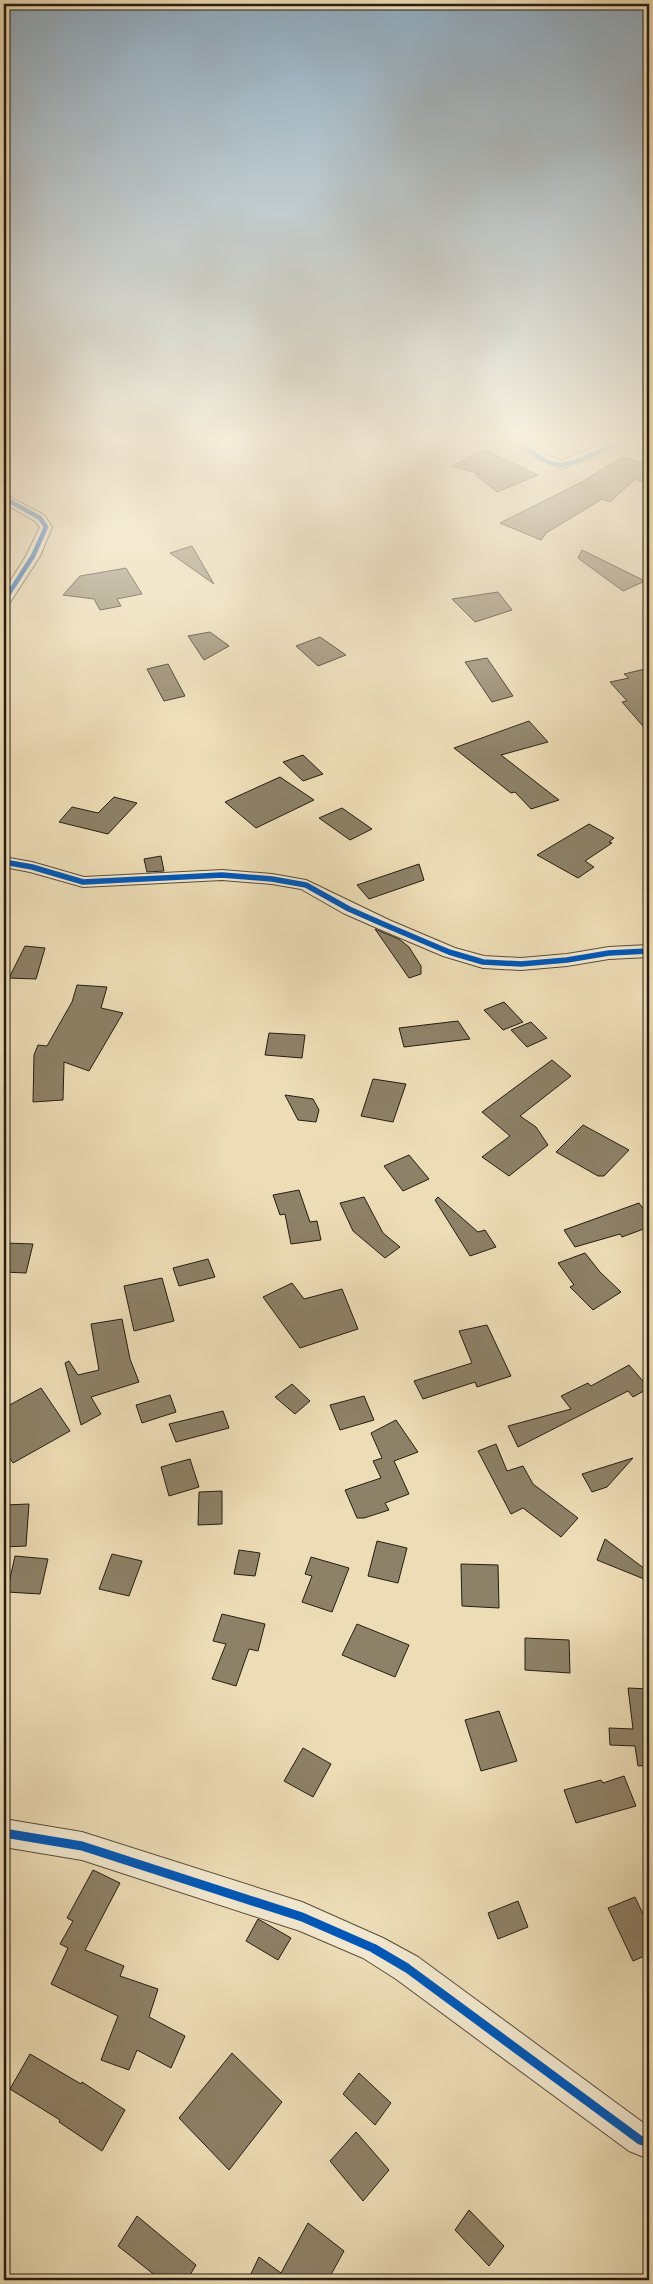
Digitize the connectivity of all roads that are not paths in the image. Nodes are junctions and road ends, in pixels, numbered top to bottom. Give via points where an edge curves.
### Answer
1 (40, 543) edge
2 (4, 601) edge
3 (4, 862) edge
4 (649, 952) edge
5 (4, 1833) edge
6 (649, 2143) edge

1 - 2 street
3 - 4 street via 83,882 222,875 306,885 383,924 449,952 483,962 521,964 609,953
5 - 6 street via 82,1846 302,1917 373,1948 407,1968 640,2140

